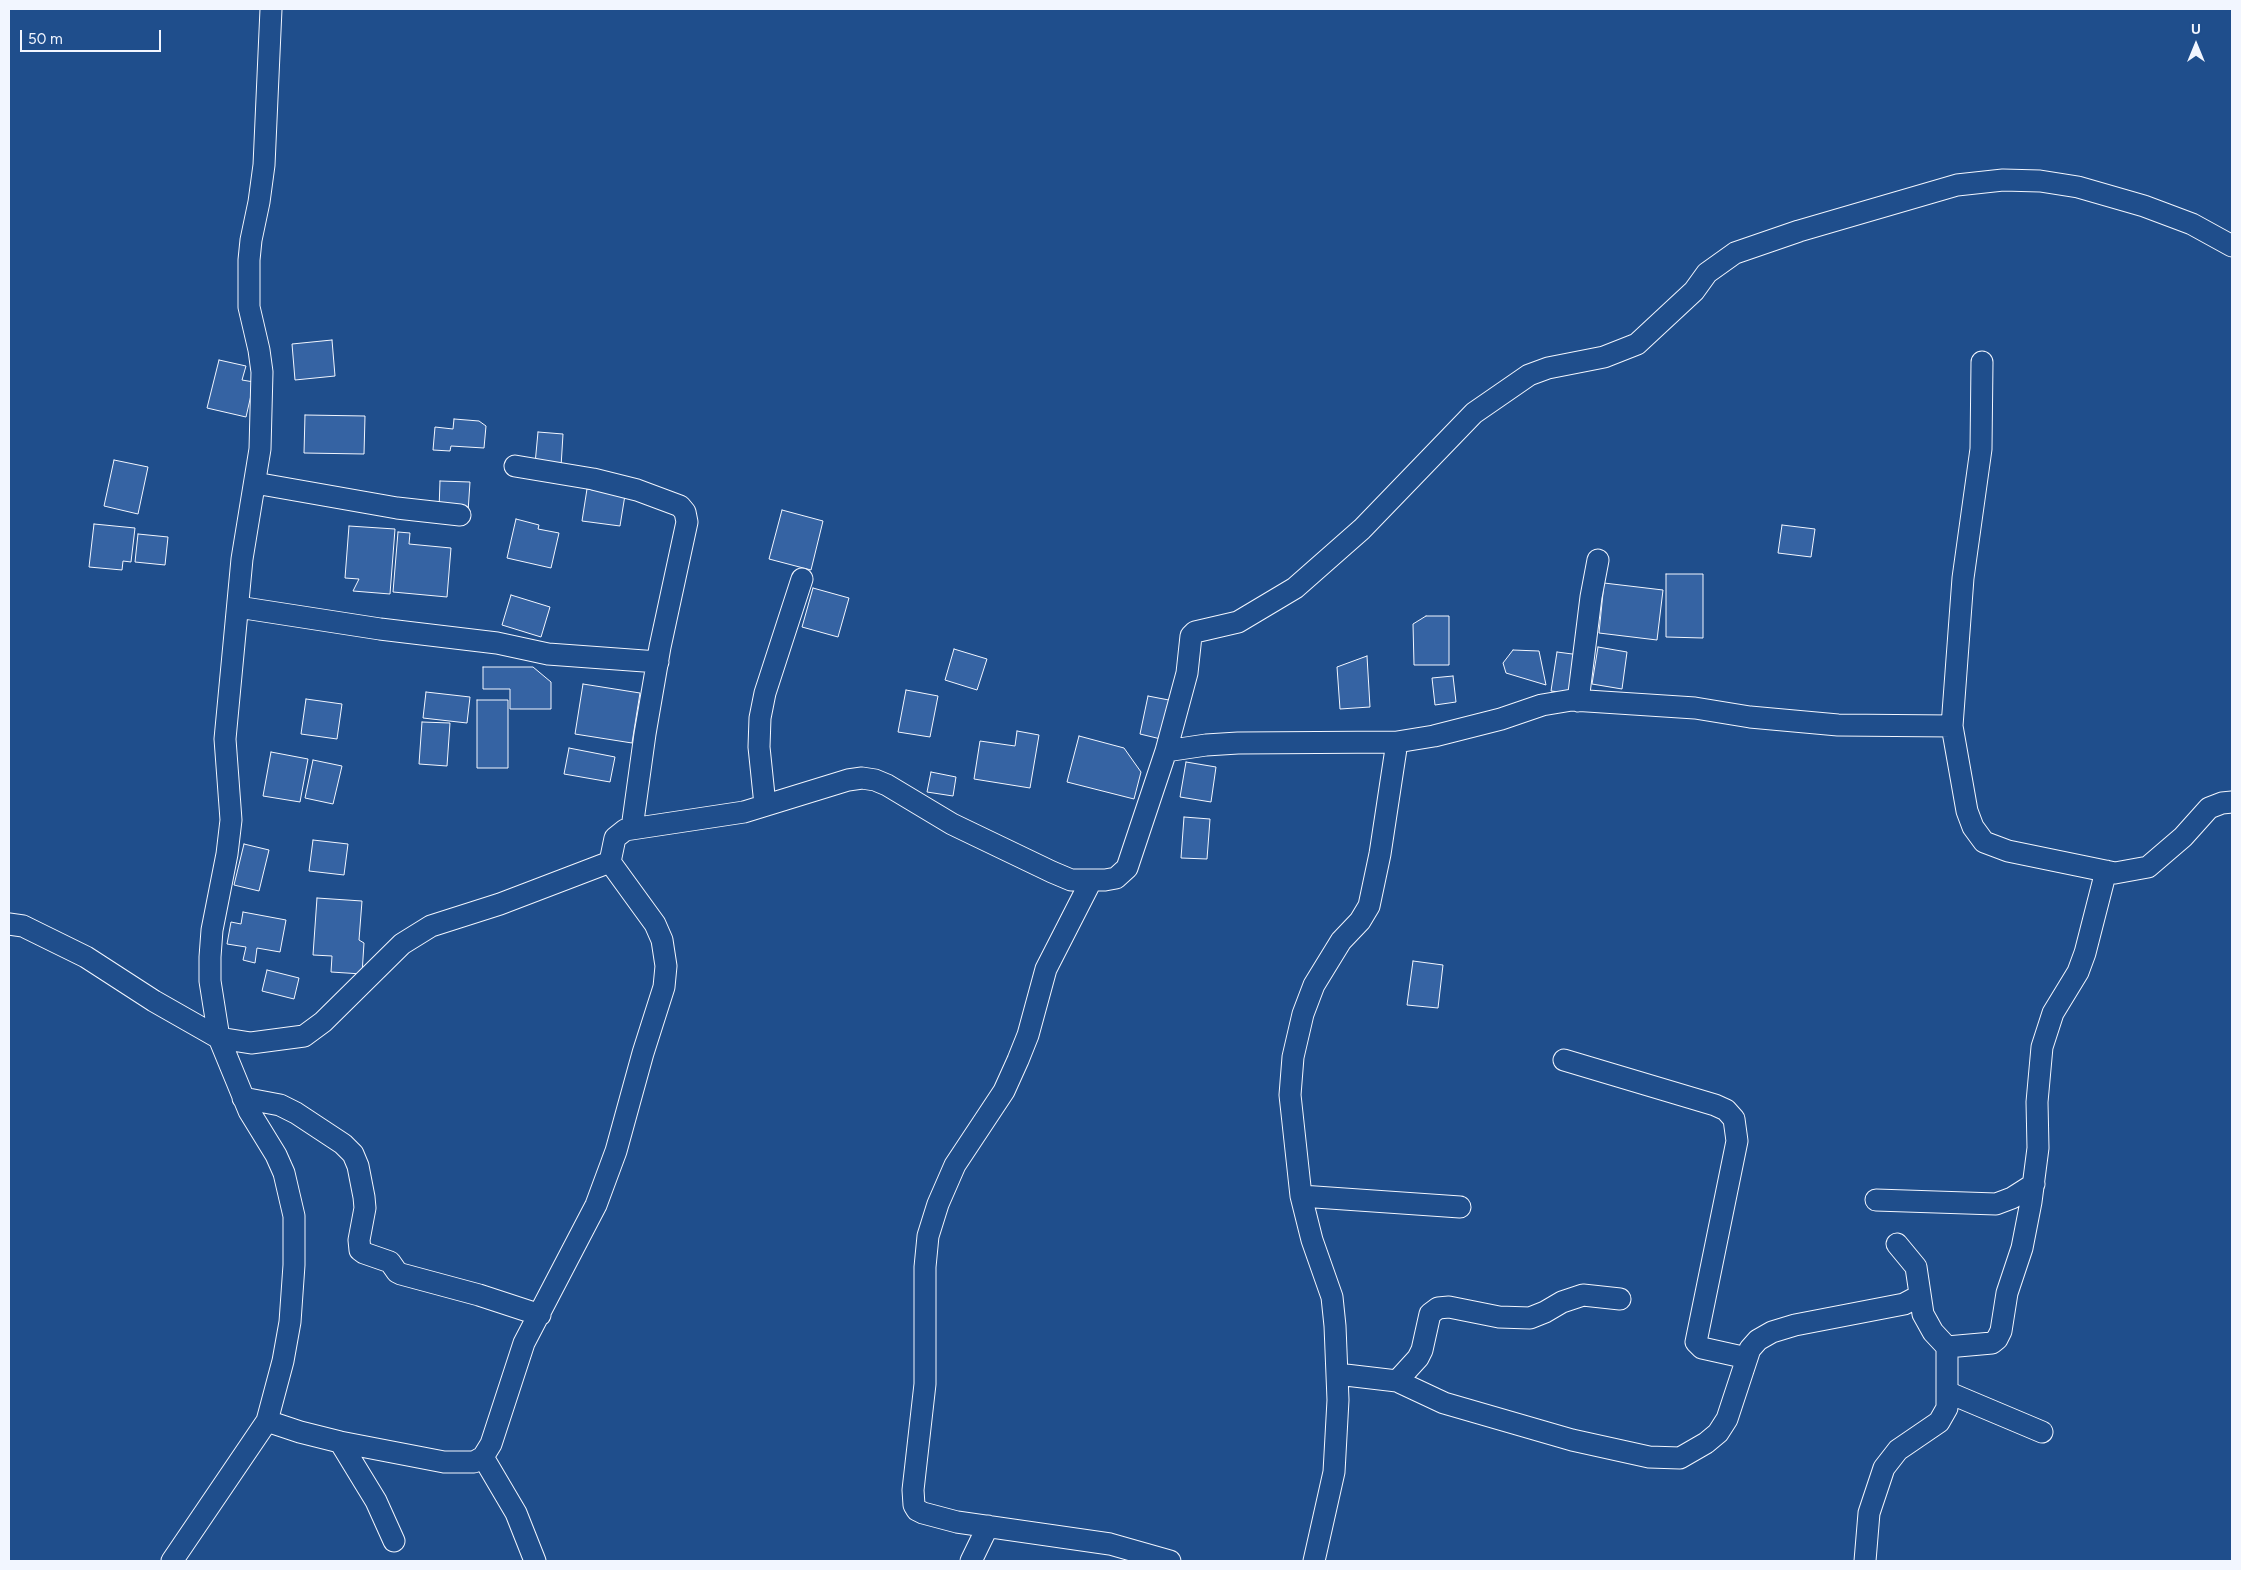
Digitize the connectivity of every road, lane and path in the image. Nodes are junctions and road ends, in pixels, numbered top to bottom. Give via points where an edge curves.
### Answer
1 (272, 9) edge
2 (2232, 246) edge
3 (1982, 362) dead end
4 (515, 466) dead end
5 (255, 483) junction
6 (460, 514) dead end
7 (1598, 560) dead end
8 (802, 580) dead end
9 (238, 607) junction
10 (658, 662) junction
11 (1578, 701) junction
12 (1952, 726) junction
13 (1397, 742) junction
14 (1166, 751) junction
15 (2232, 802) edge
16 (765, 805) junction
17 (632, 828) junction
18 (610, 862) junction
19 (2106, 871) junction
20 (1091, 881) junction
21 (9, 924) edge
22 (219, 1038) junction
23 (1564, 1060) dead end
24 (243, 1098) junction
25 (2034, 1184) junction
26 (1301, 1196) junction
27 (1876, 1200) dead end
28 (1460, 1207) dead end
29 (1897, 1244) dead end
30 (1919, 1296) junction
31 (1620, 1300) dead end
32 (540, 1315) junction
33 (1947, 1346) junction
34 (1747, 1358) junction
35 (1337, 1374) junction
36 (1397, 1381) junction
37 (1947, 1392) junction
38 (268, 1421) junction
39 (2042, 1432) dead end
40 (340, 1442) junction
41 (483, 1457) junction
42 (988, 1526) junction
43 (394, 1541) dead end
44 (172, 1561) edge
45 (535, 1561) edge
46 (971, 1561) edge
47 (1170, 1561) edge
48 (1314, 1561) edge
49 (1865, 1561) edge

1 - 5 street via 264,165 249,260 249,307 262,372 259,463
2 - 14 street via 2192,224 2144,206 2078,187 2003,180 1957,185 1736,253 1707,273 1694,290 1637,344 1604,357 1548,368 1512,385 1474,413 1362,529 1302,582 1238,622 1200,630 1191,636 1187,673
3 - 12 street via 1980,449 1963,578
4 - 10 street via 637,490 680,506 685,512 680,562
5 - 6 street via 397,508
5 - 9 street via 242,559
7 - 11 street
8 - 16 street via 762,710 759,747
9 - 10 street via 497,643 548,654
9 - 22 street via 225,740 230,820 210,957 210,981
10 - 17 street
11 - 12 street via 1695,708 1838,725
11 - 13 street via 1542,705 1501,719
12 - 19 street via 1967,811 1984,842 2008,851
13 - 14 street via 1238,743
13 - 26 street via 1369,906 1341,941 1314,985 1293,1057 1290,1095
14 - 20 street via 1127,868 1116,878
15 - 19 street via 2209,808 2183,837 2148,866 2115,873
16 - 17 street via 717,817
16 - 20 street via 848,780 874,780 952,824 1052,872 1071,880
17 - 18 street via 615,838
18 - 22 street via 500,904 431,926 402,944 323,1022 304,1036 251,1044
18 - 32 street via 655,924 662,940 666,966 664,987 616,1151 596,1205
19 - 25 street via 2085,953 2078,972 2053,1013 2042,1047
20 - 42 street via 1046,969 1028,1035 1004,1091 955,1165 928,1236 925,1384 914,1505 924,1513
21 - 22 street via 23,926 86,957
22 - 24 street
23 - 34 street via 1715,1105 1734,1119 1737,1141 1696,1342 1702,1348
24 - 32 street via 280,1105 296,1113 353,1154 364,1197 359,1240 360,1250 364,1253 390,1262 401,1274
24 - 38 street via 284,1173 294,1216 290,1322 284,1361
25 - 27 street via 1996,1204
25 - 33 street via 2022,1248 2007,1293 2001,1332 1992,1343
26 - 28 street
26 - 35 street via 1332,1297
29 - 30 street via 1916,1267
30 - 33 street via 1927,1322
30 - 34 street via 1904,1304 1821,1319 1772,1332 1758,1340
31 - 36 street via 1583,1295 1530,1318 1438,1308 1430,1314 1418,1358
32 - 41 street via 518,1359 491,1444
33 - 37 street
34 - 36 street via 1735,1400 1718,1433 1680,1458 1649,1457 1572,1440 1444,1403
35 - 36 street
35 - 48 street via 1334,1472
37 - 39 street
37 - 49 street via 1947,1408 1938,1422 1898,1450 1884,1468 1869,1513
38 - 40 street
38 - 44 street
40 - 41 street via 444,1462 474,1462
40 - 43 street via 376,1500
41 - 45 street via 516,1513
42 - 46 street
42 - 47 street via 1110,1544

